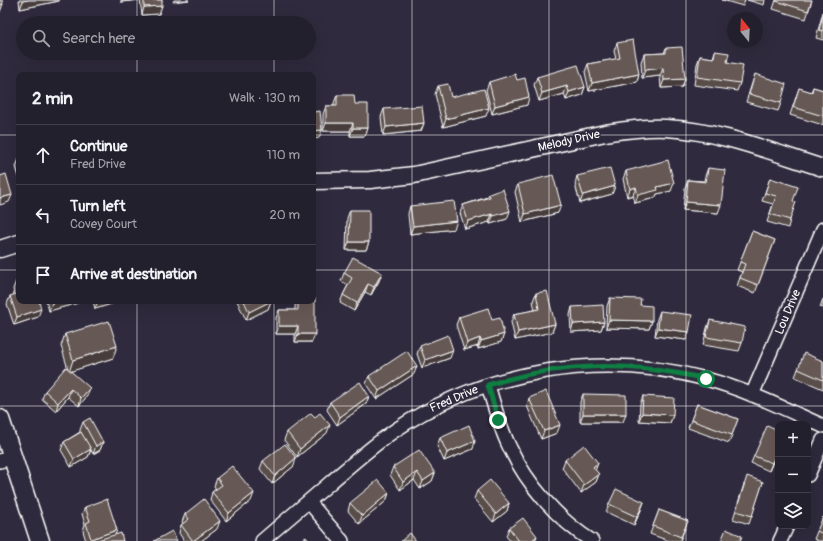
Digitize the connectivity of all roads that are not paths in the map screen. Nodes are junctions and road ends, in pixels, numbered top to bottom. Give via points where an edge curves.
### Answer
1 (823, 168) edge
2 (316, 181) edge
3 (823, 229) edge
4 (16, 244) edge
5 (0, 249) edge
6 (488, 385) junction
7 (752, 395) junction
8 (0, 420) edge
9 (823, 426) edge
10 (823, 440) edge
11 (6, 459) edge
12 (811, 468) edge
13 (309, 502) junction
14 (785, 529) edge
15 (40, 541) edge
16 (262, 541) edge
17 (342, 541) edge
18 (592, 541) edge
19 (780, 541) edge

1 - 2 street, Melody Drive via 734,140 664,128 605,132 414,175 370,180
3 - 7 street, Lou Drive
4 - 5 street
6 - 7 street, Fred Drive via 557,369 625,366 706,379
6 - 13 street, Fred Drive via 445,401 394,430 372,446
6 - 18 street via 498,420 510,448 529,480 563,518
7 - 9 street, Fred Drive
8 - 11 main road
10 - 12 street
11 - 15 main road
13 - 16 street, Fred Drive
13 - 17 street
14 - 19 street

